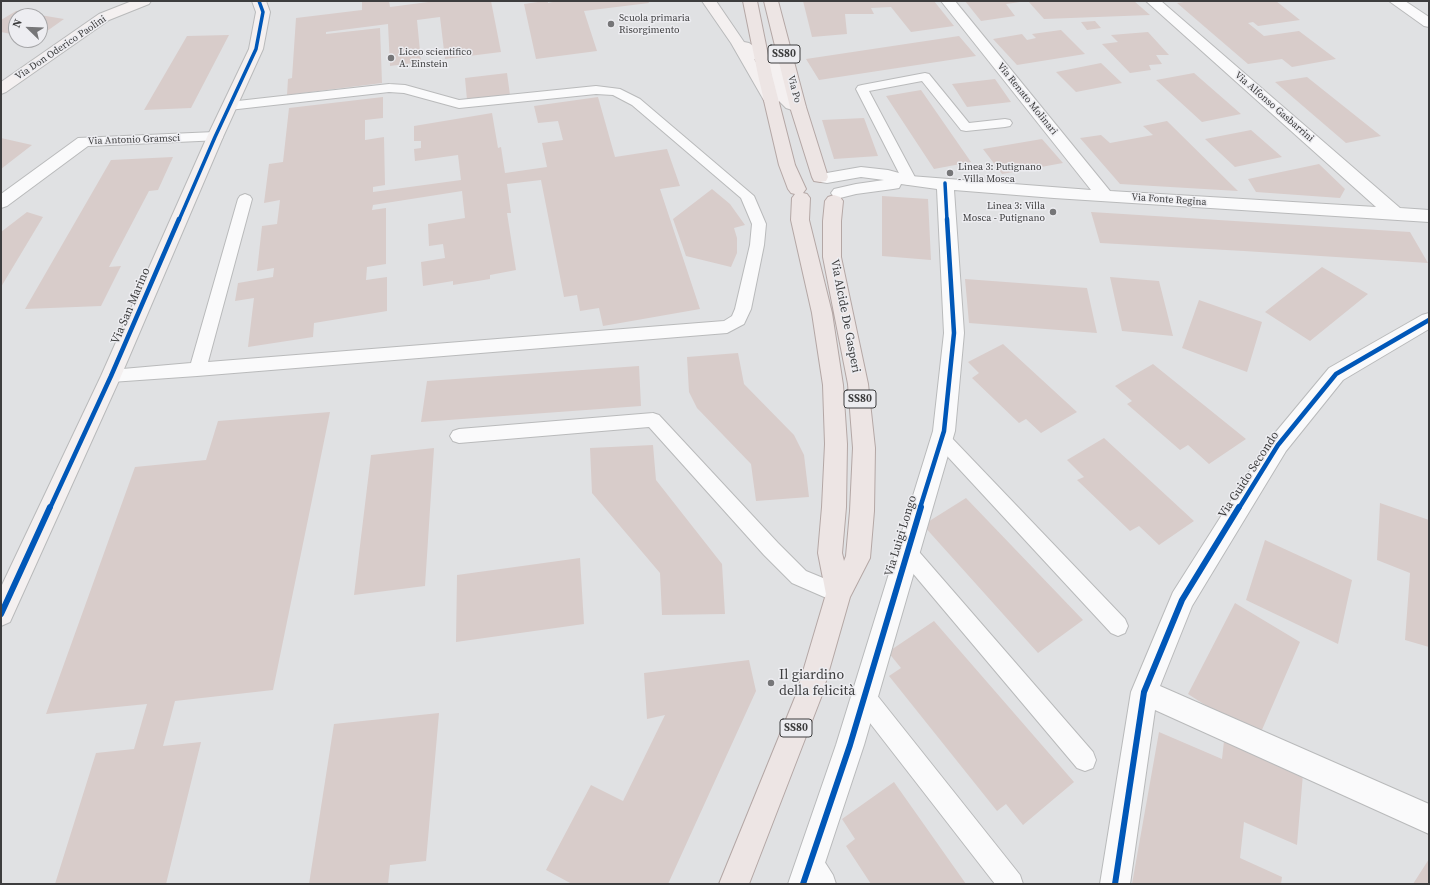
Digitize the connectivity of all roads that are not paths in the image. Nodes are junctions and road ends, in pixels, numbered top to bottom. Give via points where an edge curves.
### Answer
1 (144, 1) edge
2 (258, 1) edge
3 (709, 1) edge
4 (750, 1) edge
5 (771, 1) edge
6 (948, 1) edge
7 (1153, 1) edge
8 (1396, 1) edge
9 (1429, 23) edge
10 (738, 43) junction
11 (763, 58) junction
12 (1, 89) edge
13 (771, 101) junction
14 (230, 106) junction
15 (798, 107) junction
16 (1005, 123) dead end
17 (215, 137) junction
18 (823, 177) junction
19 (910, 181) junction
20 (945, 183) junction
21 (1105, 196) junction
22 (818, 198) junction
23 (245, 199) dead end
24 (1, 202) edge
25 (1396, 214) junction
26 (1429, 216) edge
27 (1429, 320) edge
28 (197, 370) junction
29 (111, 376) junction
30 (459, 436) dead end
31 (942, 439) junction
32 (907, 552) junction
33 (838, 594) junction
34 (1, 614) edge
35 (1118, 626) dead end
36 (1144, 692) junction
37 (864, 697) junction
38 (1085, 760) dead end
39 (1429, 819) edge
40 (807, 873) edge
41 (734, 884) edge
42 (824, 884) edge
43 (1012, 884) edge
44 (1114, 884) edge

1 - 12 street, Via Don Oderico Paolini via 104,17
2 - 14 street, Via San Marino via 263,12 256,50
3 - 10 street
4 - 11 main road, SS80
5 - 15 main road, Via Po / SS80
6 - 21 street, Via Renato Molinari
7 - 25 street, Via Alfonso Gasbarrini
8 - 9 street
10 - 11 street
10 - 13 street
11 - 13 main road, SS80
11 - 15 street via 777,68 784,98 791,105
13 - 22 main road, SS80 via 787,165
14 - 17 street, Via San Marino
14 - 28 lane via 389,88 405,89 459,104 596,90 616,92 636,102 747,196 759,224 757,245 743,309 738,320 727,327
15 - 18 main road, Via Po / SS80
16 - 19 lane via 966,127 925,76 862,89
17 - 24 street, Via Antonio Gramsci via 84,141
17 - 29 street, Via San Marino
18 - 19 street, Via Fonte Regina via 861,172
18 - 22 main road, SS80 via 837,184
18 - 22 main road via 807,178 798,185
19 - 20 street, Via Fonte Regina
19 - 22 street, Via Fonte Regina
20 - 21 street, Via Fonte Regina
20 - 31 street, Via Luigi Longo via 954,333
21 - 25 street, Via Fonte Regina
22 - 33 main road, Via Alcide De Gasperi / SS80 via 800,220 822,313 833,386 836,444 830,553
22 - 33 main road, Via Alcide De Gasperi / SS80 via 832,221 832,257 858,384 864,448 858,558
23 - 28 lane
25 - 26 street, Via Fonte Regina
27 - 36 street, Via Guido Secondo via 1336,374 1278,445 1182,600
28 - 29 lane
29 - 34 street, Via San Marino
30 - 33 lane via 653,420 799,577
31 - 32 street, Via Luigi Longo
31 - 35 lane
32 - 37 street, Via Luigi Longo
32 - 38 lane
33 - 41 main road, Via Alcide De Gasperi / SS80 via 809,695
36 - 39 street
36 - 44 street, Via Guido Secondo
37 - 40 street, Via Luigi Longo
37 - 43 lane
40 - 42 lane

